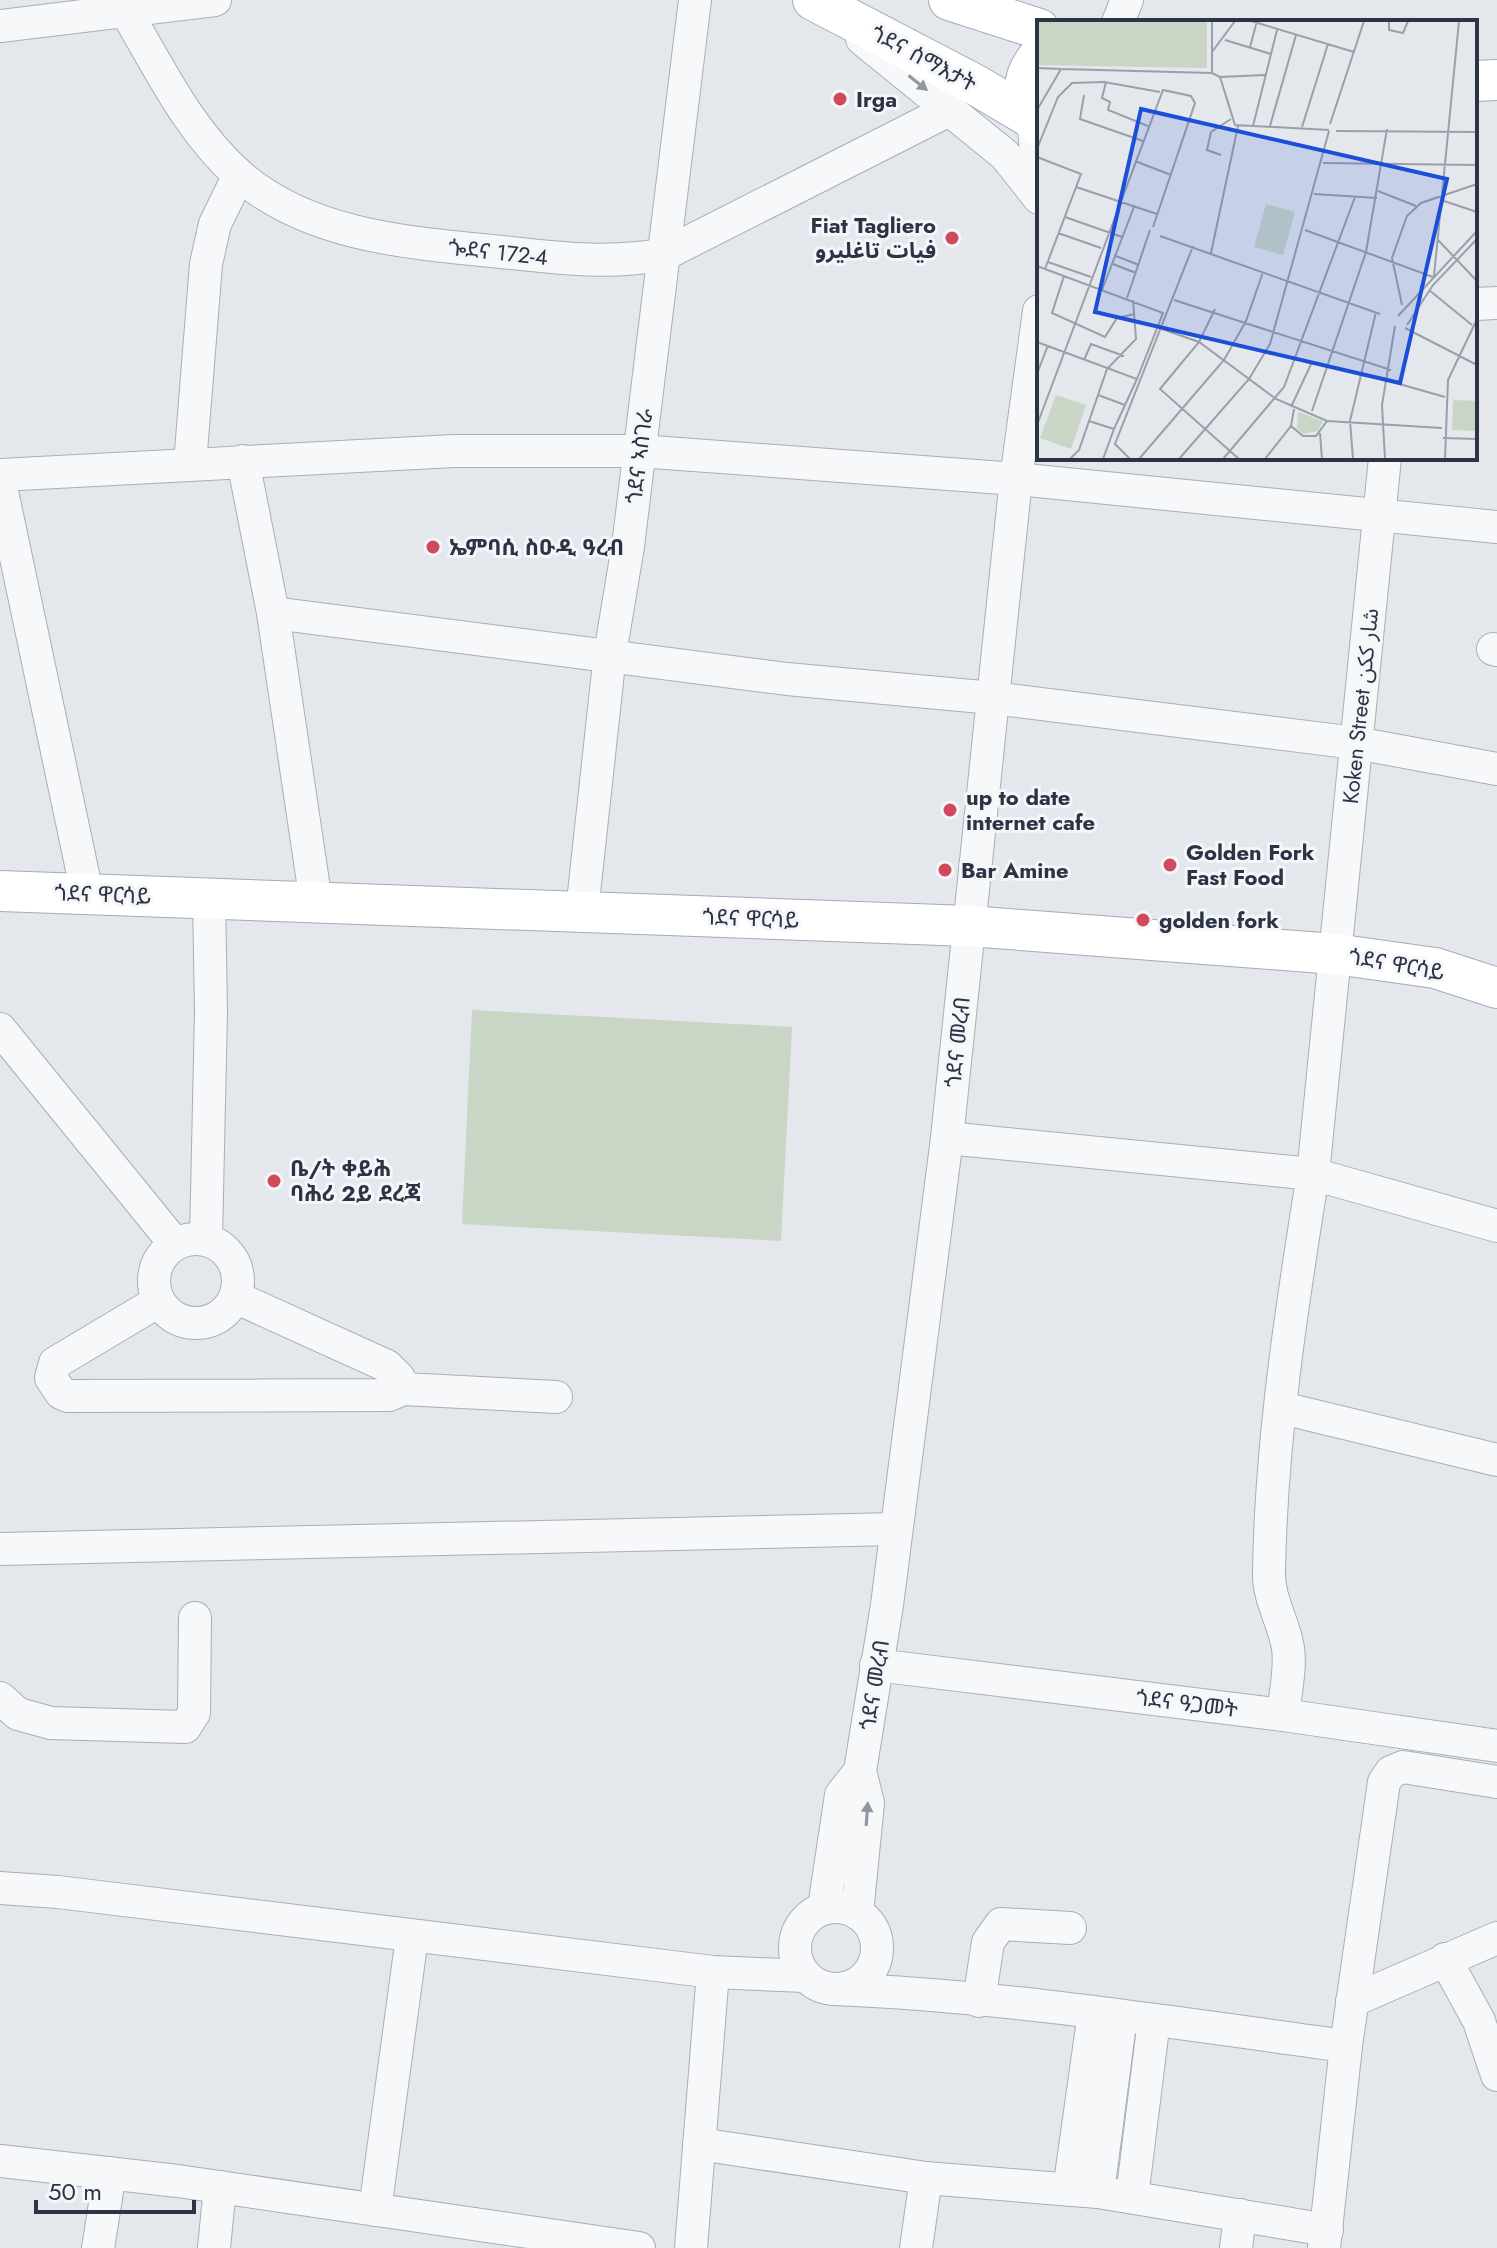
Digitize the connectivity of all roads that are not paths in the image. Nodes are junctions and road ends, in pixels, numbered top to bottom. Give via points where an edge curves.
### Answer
1 (215, 0) edge
2 (695, 0) edge
3 (813, 0) edge
4 (949, 0) edge
5 (1127, 0) edge
6 (137, 5) edge
7 (1119, 20) edge
8 (0, 26) edge
9 (1037, 28) edge
10 (1037, 59) edge
11 (1497, 80) edge
12 (1477, 81) edge
13 (951, 109) junction
14 (1036, 122) edge
15 (1037, 143) edge
16 (239, 175) junction
17 (1037, 195) edge
18 (665, 254) junction
19 (1497, 303) edge
20 (1477, 304) edge
21 (1037, 326) edge
22 (639, 451) junction
23 (1385, 460) edge
24 (243, 461) junction
25 (190, 464) junction
26 (0, 475) edge
27 (1016, 479) junction
28 (0, 482) edge
29 (1380, 513) junction
30 (1497, 527) edge
31 (273, 613) junction
32 (610, 654) junction
33 (993, 698) junction
34 (1356, 743) junction
35 (1497, 769) edge
36 (0, 891) edge
37 (87, 893) junction
38 (209, 898) junction
39 (316, 902) junction
40 (582, 911) junction
41 (969, 926) junction
42 (1335, 954) junction
43 (1497, 988) edge
44 (0, 1029) edge
45 (947, 1138) junction
46 (1313, 1174) junction
47 (1497, 1226) edge
48 (206, 1239) junction
49 (175, 1244) junction
50 (235, 1297) junction
51 (159, 1301) junction
52 (403, 1389) junction
53 (556, 1397) dead end
54 (1282, 1408) junction
55 (1497, 1460) edge
56 (896, 1529) junction
57 (0, 1549) edge
58 (195, 1618) dead end
59 (876, 1665) junction
60 (0, 1698) edge
61 (1283, 1715) junction
62 (1497, 1746) edge
63 (1497, 1782) edge
64 (847, 1856) junction
65 (0, 1888) edge
66 (824, 1908) junction
67 (857, 1913) junction
68 (1070, 1928) dead end
69 (412, 1937) junction
70 (1497, 1938) edge
71 (877, 1945) junction
72 (1445, 1959) junction
73 (800, 1961) junction
74 (713, 1972) junction
75 (834, 1989) junction
76 (924, 1995) junction
77 (979, 2001) junction
78 (1352, 2001) junction
79 (1107, 2014) junction
80 (1154, 2020) junction
81 (1346, 2046) junction
82 (1497, 2075) edge
83 (699, 2144) junction
84 (0, 2161) edge
85 (110, 2173) junction
86 (926, 2178) junction
87 (220, 2187) junction
88 (1084, 2191) junction
89 (1132, 2197) junction
90 (375, 2210) junction
91 (1240, 2215) junction
92 (1326, 2239) edge
93 (98, 2248) edge
94 (214, 2248) edge
95 (639, 2248) edge
96 (691, 2248) edge
97 (916, 2248) edge
98 (1236, 2248) edge

1 - 6 street
2 - 18 street, ጎደና ኣስገራ
3 -> 13 street
3 - 14 main road, ጎደና ሰማእታት
4 - 9 main road
5 - 7 street
6 - 8 street
6 - 16 street, ጐደና 172-4 via 185,113
10 - 14 main road via 1024,88
11 - 12 main road
13 - 17 street via 1005,155
13 - 18 street, ጐደና 172-4
14 - 15 street
16 - 18 street, ጐደና 172-4 via 272,200 386,240 595,261
16 - 25 street via 215,224 206,264
18 - 22 street, ጎደና ኣስገራ
19 - 20 street
21 - 27 street, ጎደና መረብ
22 - 24 street via 454,451
22 - 27 street
22 - 32 street, ጎደና ኣስገራ
23 - 29 street, Koken Street شار ككن
24 - 25 street
24 - 31 street
25 - 26 street
27 - 29 street
27 - 33 street, ጎደና መረብ
28 - 37 street
29 - 30 street
29 - 34 street, Koken Street شار ككن
31 - 32 street
31 - 39 street
32 - 33 street via 787,679
32 - 40 street, ጎደና ኣስገራ
33 - 34 street
33 - 41 street, ጎደና መረብ
34 - 35 street
34 - 42 street, Koken Street شار ككن
36 - 37 main road, ጎደና ዋርሳይ
37 - 38 main road, ጎደና ዋርሳይ
38 - 39 main road, ጎደና ዋርሳይ
38 - 48 street
39 - 40 main road, ጎደና ዋርሳይ
40 - 41 main road, ጎደና ዋርሳይ
41 - 42 main road, ጎደና ዋርሳይ
41 - 45 street, ጎደና መረብ
42 - 43 main road, ጎደና ዋርሳይ via 1435,968
42 - 46 street, Koken Street شار ككن
44 - 49 street
45 - 46 street
45 - 56 street, ጎደና መረብ
46 - 47 street
46 - 54 street, Koken Street شار ككن
48 - 49 street
48 - 50 street via 232,1259 237,1271
49 - 51 street via 154,1276
50 - 51 street via 218,1317 205,1322 178,1319
50 - 52 street via 387,1366
51 - 52 street via 55,1363 51,1378 61,1393 389,1395
52 - 53 street
54 - 55 street
54 - 61 street, Koken Street شار ككن via 1268,1576 1288,1649
56 - 57 street
56 - 59 street, ጎደና መረብ
58 - 60 street via 194,1713 185,1727 51,1723 18,1714
59 - 61 street, ጎደና ዓጋመት
59 - 64 street, ጎደና መረብ via 860,1771 841,1795
61 - 62 street, ጎደና ዓጋመት
63 - 78 street via 1403,1767 1384,1782
64 - 66 street, ጎደና መረብ
64 - 67 street, ጎደና መረብ
65 - 69 street
66 - 67 street via 845,1907
66 - 73 street via 802,1924
67 - 71 street via 875,1932
68 - 77 street via 1001,1924 988,1942
69 - 74 street
69 - 90 street
70 - 72 street
71 - 75 street via 870,1972 848,1988
71 - 76 street
72 - 78 street
72 - 82 street via 1479,2021
73 - 74 street via 749,1974
73 - 75 street
74 - 83 street
75 - 76 street
76 - 77 street
77 - 79 street
78 - 81 street
79 - 80 street
79 - 88 street
80 - 81 street
80 - 89 street
81 - 92 street
83 - 86 street
83 - 96 street
84 - 85 street
85 - 87 street
85 - 93 street
86 - 88 street
86 - 97 street
87 - 90 street
87 - 94 street
88 - 89 street
89 - 91 street
90 - 95 street
91 - 92 street
91 - 98 street

